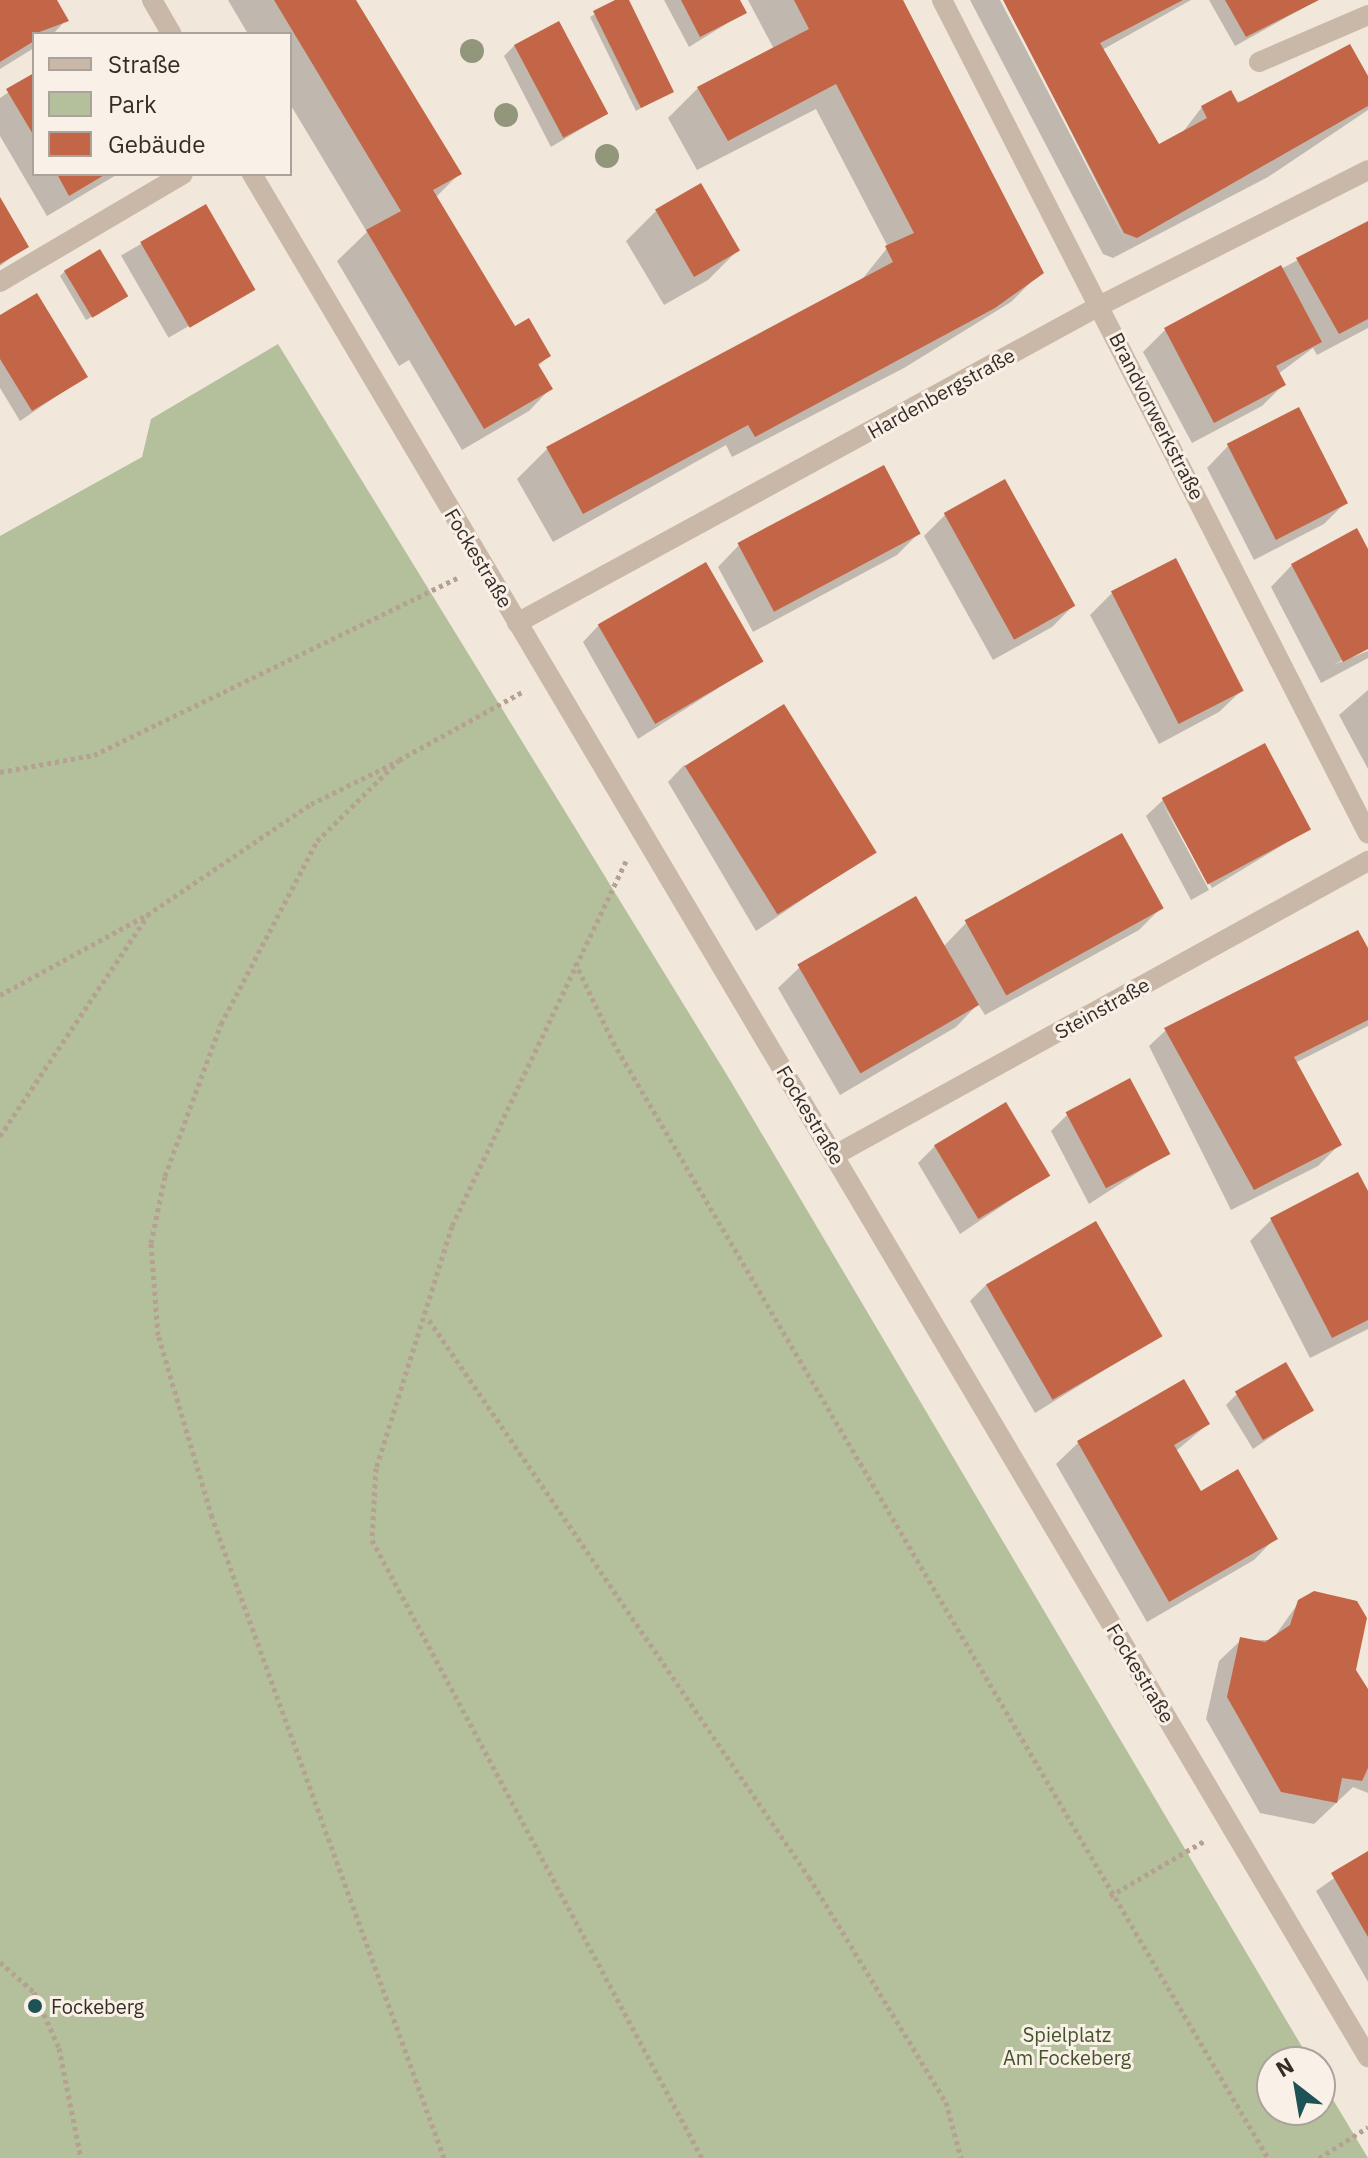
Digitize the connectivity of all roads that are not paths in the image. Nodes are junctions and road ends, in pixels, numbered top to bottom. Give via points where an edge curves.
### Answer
1 (152, 0) edge
2 (942, 0) edge
3 (1368, 15) edge
4 (171, 32) edge
5 (1259, 62) dead end
6 (1368, 170) edge
7 (180, 176) edge
8 (253, 176) edge
9 (0, 282) edge
10 (1101, 305) junction
11 (517, 623) junction
12 (1368, 834) edge
13 (1368, 861) edge
14 (835, 1155) junction
15 (1368, 2057) edge

1 - 4 street
2 - 10 street, Brandvorwerkstraße
3 - 5 street
6 - 10 street, Hardenbergstraße
7 - 9 street
8 - 11 street, Fockestraße
10 - 11 street, Hardenbergstraße
10 - 12 street, Brandvorwerkstraße
11 - 14 street, Fockestraße
13 - 14 street, Steinstraße
14 - 15 street, Fockestraße

